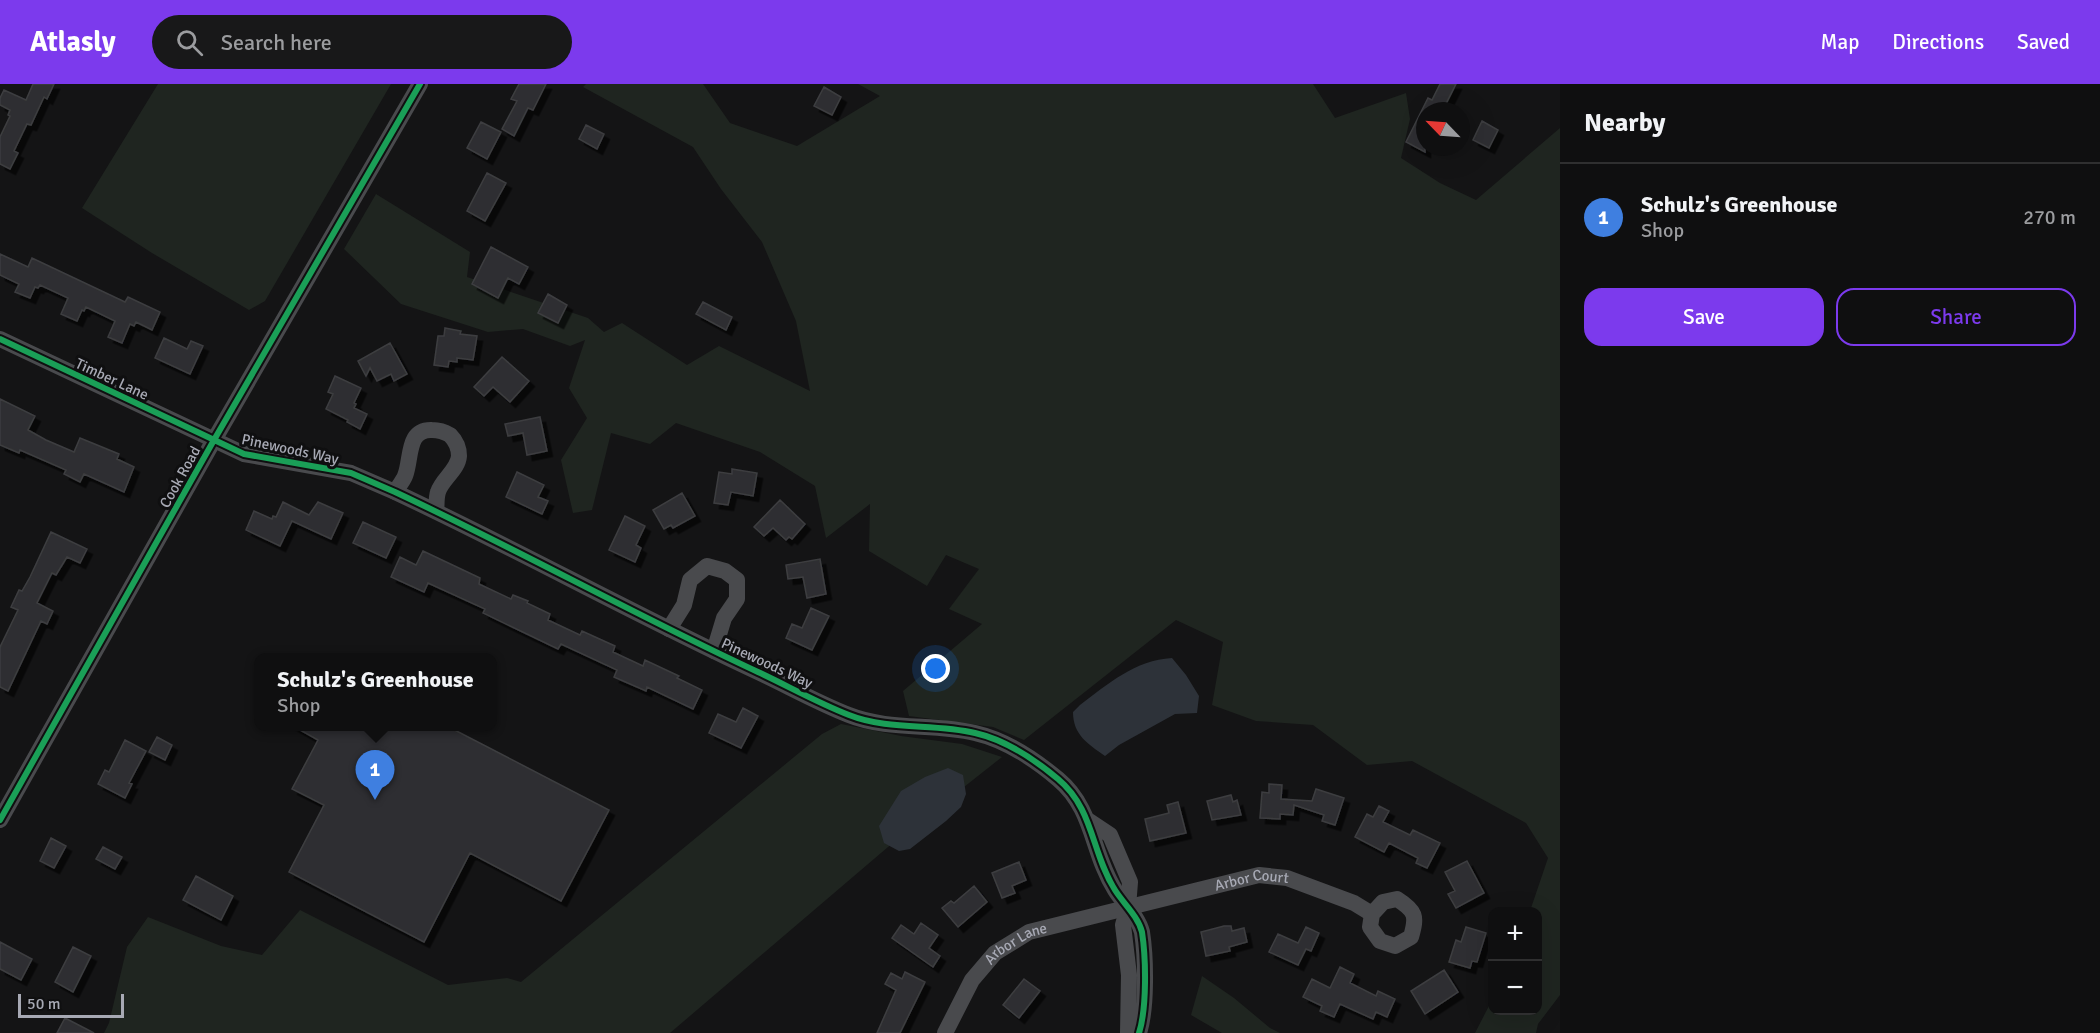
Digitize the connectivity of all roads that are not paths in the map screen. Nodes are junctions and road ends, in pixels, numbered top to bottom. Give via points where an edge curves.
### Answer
1 (420, 84) edge
2 (0, 339) edge
3 (214, 440) junction
4 (395, 492) junction
5 (436, 511) junction
6 (669, 629) junction
7 (714, 651) junction
8 (0, 820) edge
9 (1128, 908) junction
10 (1372, 914) dead end
11 (945, 1033) edge
12 (1128, 1033) edge
13 (1139, 1033) edge

1 - 3 street, Cook Road
2 - 3 street, Timber Lane
3 - 4 street, Pinewoods Way via 244,454 351,473
3 - 8 street, Cook Road
4 - 5 street, Pinewoods Way
4 - 5 street via 405,476 416,435 425,429 443,432 457,445 459,457 438,492
5 - 6 street, Pinewoods Way
6 - 7 street, Pinewoods Way
6 - 7 street, Pinewoods Way via 684,605 690,580 706,566 724,571 737,580 736,599 724,618
7 - 9 street, Pinewoods Way via 852,716 972,732 1014,747 1060,780 1081,805 1114,890
9 - 10 street, Arbor Court via 1259,875 1287,878 1354,903
9 - 11 street, Arbor Lane via 1029,932 995,953 972,980
9 - 12 street via 1123,925 1129,975
9 - 13 street, Pinewoods Way via 1141,930 1144,981

